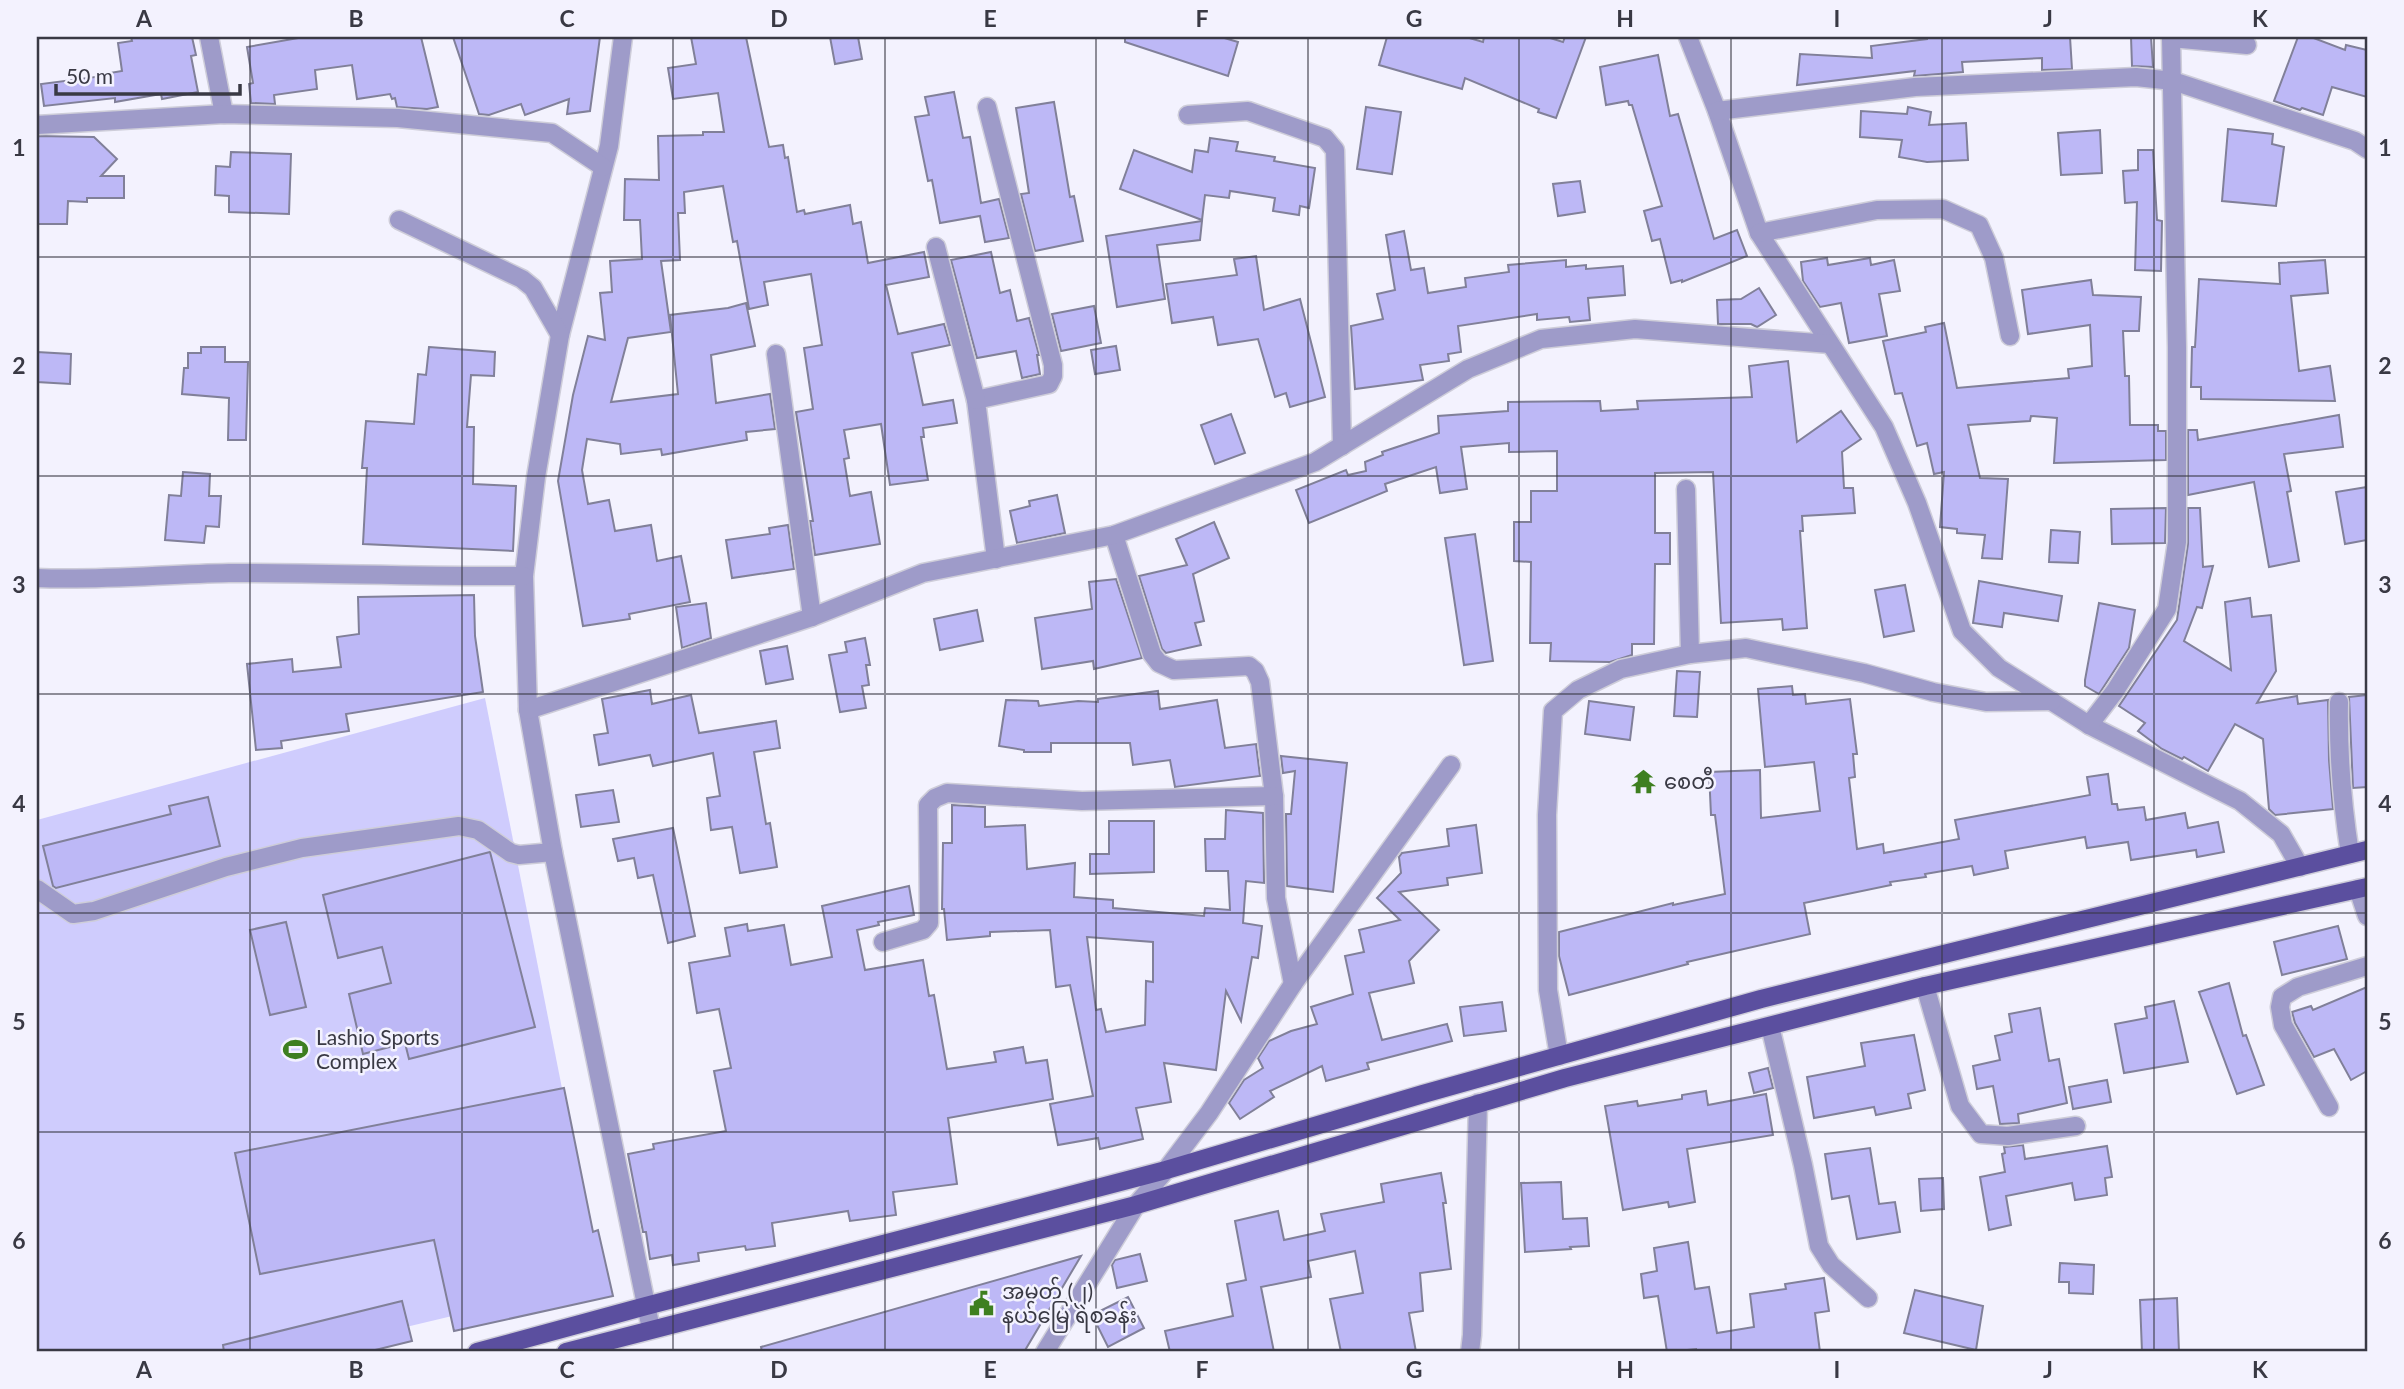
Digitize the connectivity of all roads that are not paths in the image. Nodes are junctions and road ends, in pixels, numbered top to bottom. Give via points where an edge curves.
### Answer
1 (209, 37) edge
2 (623, 37) edge
3 (1688, 37) edge
4 (2171, 38) edge
5 (2247, 45) dead end
6 (2173, 81) junction
7 (987, 107) dead end
8 (1717, 111) junction
9 (224, 114) junction
10 (1188, 115) dead end
11 (37, 125) edge
12 (2367, 149) edge
13 (603, 167) junction
14 (399, 220) dead end
15 (1759, 233) junction
16 (936, 247) dead end
17 (560, 335) junction
18 (2010, 336) dead end
19 (1830, 344) junction
20 (776, 354) dead end
21 (976, 400) junction
22 (1342, 446) junction
23 (1686, 489) dead end
24 (1114, 535) junction
25 (996, 559) junction
26 (524, 576) junction
27 (37, 578) edge
28 (812, 617) junction
29 (1690, 654) junction
30 (2052, 701) junction
31 (2339, 702) dead end
32 (528, 710) junction
33 (2089, 725) junction
34 (1451, 765) dead end
35 (1273, 796) junction
36 (553, 852) junction
37 (2359, 852) edge
38 (2300, 867) junction
39 (2363, 888) edge
40 (37, 889) edge
41 (2367, 916) edge
42 (883, 942) dead end
43 (2367, 967) edge
44 (1293, 984) junction
45 (1926, 986) junction
46 (1770, 1026) junction
47 (1559, 1056) junction
48 (1478, 1103) junction
49 (2329, 1107) dead end
50 (2076, 1126) dead end
51 (1166, 1170) junction
52 (1136, 1205) junction
53 (1868, 1298) dead end
54 (646, 1306) junction
55 (651, 1329) junction
56 (477, 1352) edge
57 (566, 1352) edge
58 (1045, 1352) edge
59 (1470, 1352) edge

1 - 9 street
2 - 13 street
3 - 8 street
4 - 5 street
4 - 6 street
6 - 8 street via 2136,77 1915,87
6 - 12 street via 2355,141
6 - 33 street via 2177,542 2166,609
7 - 21 street via 1053,376 1049,384
8 - 15 street
9 - 11 street
9 - 13 street via 398,117 552,133
10 - 22 street via 1248,111 1325,138 1335,150
13 - 17 street
14 - 17 street via 522,279 533,288
15 - 18 street via 1877,210 1943,209 1979,225 1994,258
15 - 19 street
16 - 21 street
17 - 26 street
19 - 22 street via 1635,329 1541,340 1468,369
19 - 30 street via 1884,427 1917,503 1962,631 1999,668
20 - 28 street
21 - 25 street
22 - 24 street via 1315,462
23 - 29 street
24 - 25 street
24 - 35 street via 1152,654 1159,663 1174,670 1249,666 1255,671
25 - 28 street via 923,573
26 - 27 street via 229,573
26 - 32 street
28 - 32 street
29 - 30 street via 1746,648 1986,702
29 - 47 street via 1621,669 1578,690 1553,711 1547,815 1548,990
30 - 33 street
31 - 37 street via 2342,800
32 - 36 street
33 - 38 street via 2240,801 2281,834
34 - 44 street
35 - 42 street via 1082,801 947,793 928,805 929,923 923,930
35 - 44 street via 1276,898
36 - 40 street via 511,853 478,830 459,826 302,848 226,867 94,911 73,914
36 - 54 street
37 - 38 main road
38 - 47 main road via 1761,999
39 - 41 street
39 - 45 main road
43 - 49 street via 2298,987 2282,997 2283,1026
44 - 51 street
45 - 46 main road
45 - 50 street via 1960,1106 1981,1134 2008,1136
46 - 48 main road
46 - 53 street via 1819,1246 1832,1265
47 - 51 main road
48 - 52 main road
48 - 59 street
51 - 52 street
51 - 54 main road
52 - 55 main road
52 - 58 street
54 - 55 street
54 - 56 main road
55 - 57 main road

